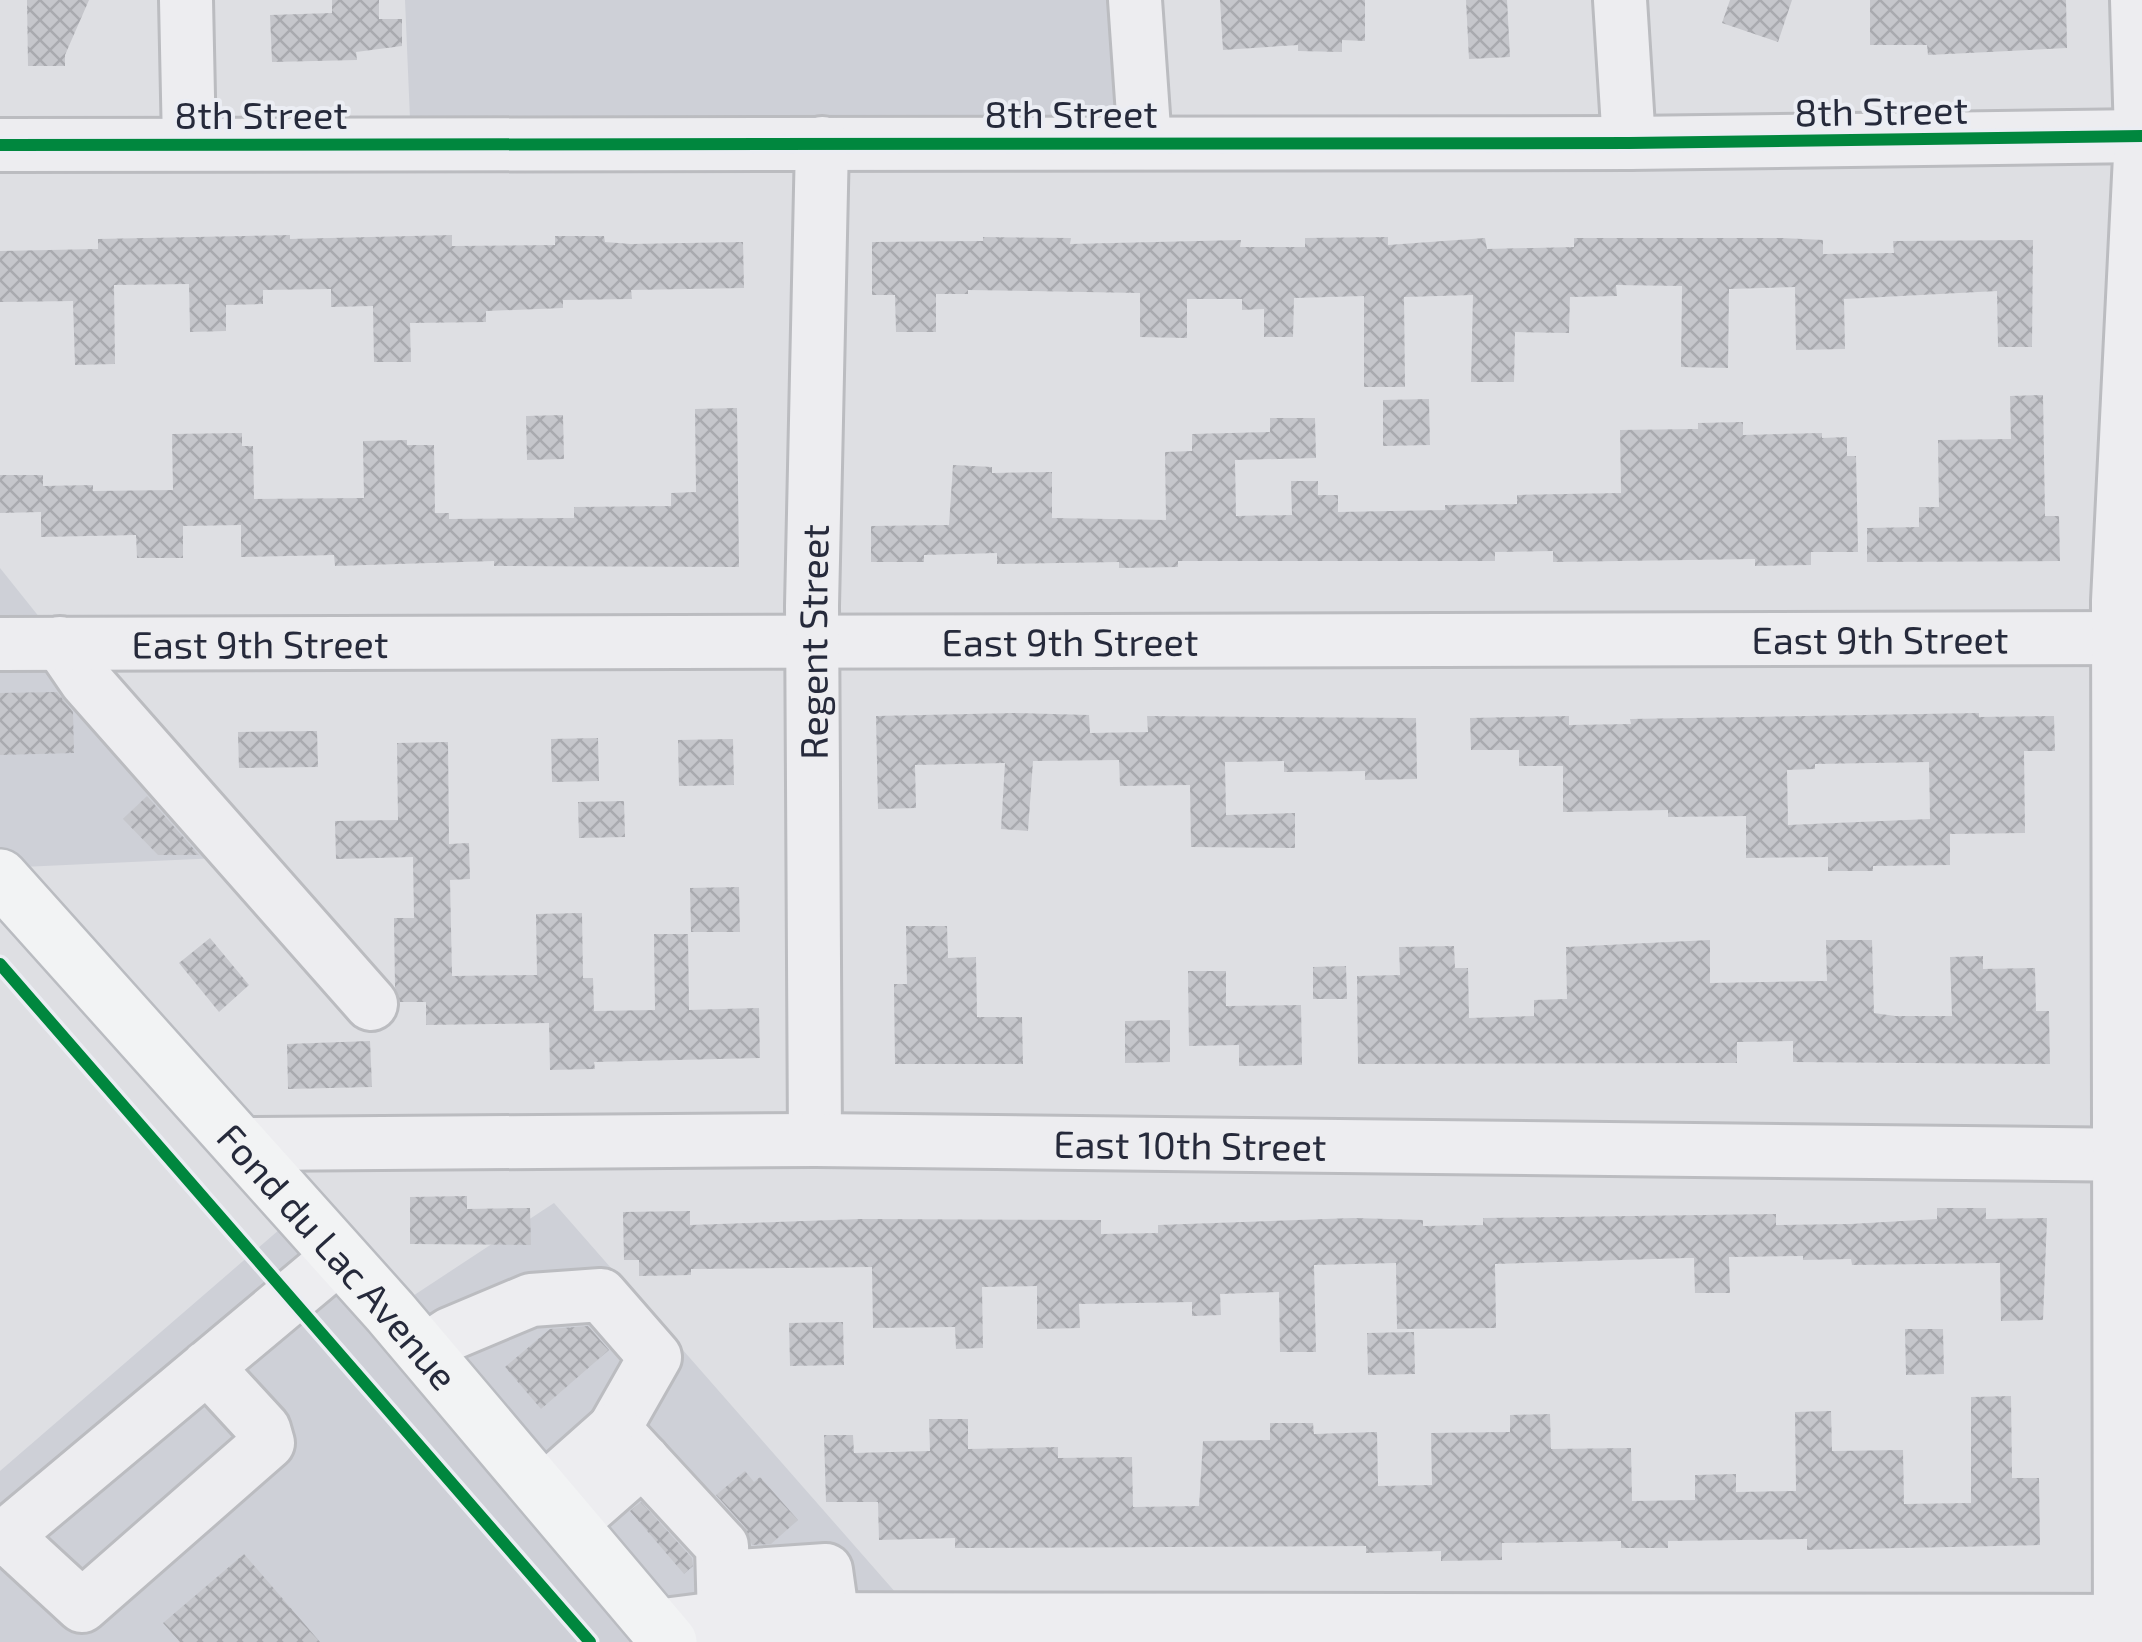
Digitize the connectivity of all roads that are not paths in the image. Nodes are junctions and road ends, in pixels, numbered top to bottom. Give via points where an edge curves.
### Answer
1 (186, 0) edge
2 (1135, 0) edge
3 (1620, 0) edge
4 (2136, 0) edge
5 (2141, 136) edge
6 (822, 143) junction
7 (1144, 143) junction
8 (1629, 143) junction
9 (189, 144) junction
10 (0, 145) edge
11 (2130, 638) edge
12 (812, 641) junction
13 (60, 643) junction
14 (0, 644) edge
15 (0, 878) edge
16 (370, 1004) dead end
17 (815, 1140) junction
18 (240, 1144) junction
19 (2131, 1155) edge
20 (340, 1256) junction
21 (424, 1351) junction
22 (207, 1367) junction
23 (629, 1445) junction
24 (556, 1508) junction
25 (724, 1598) junction
26 (2128, 1628) edge
27 (662, 1634) edge

1 - 9 street
2 - 7 street
3 - 8 street
4 - 5 street
5 - 8 street, 8th Street
5 - 11 street
6 - 7 street, 8th Street
6 - 9 street, 8th Street
6 - 12 street, Regent Street
7 - 8 street, 8th Street
9 - 10 street, 8th Street
11 - 12 street, East 9th Street
11 - 19 street
12 - 13 street, East 9th Street
12 - 17 street, Regent Street
13 - 14 street, East 9th Street
13 - 16 street
15 - 18 main road, Fond du Lac Avenue
17 - 18 street, East 10th Street
17 - 19 street, East 10th Street
18 - 20 main road, Fond du Lac Avenue
19 - 26 street
20 - 21 main road, Fond du Lac Avenue
20 - 22 street
21 - 23 street via 531,1300 601,1295 655,1358
21 - 24 main road, Fond du Lac Avenue
22 - 22 street via 15,1528 18,1547 82,1606 268,1443 264,1429
23 - 24 street
23 - 25 street via 722,1546
24 - 27 main road, Fond du Lac Avenue
25 - 26 street via 832,1620
25 - 27 street

